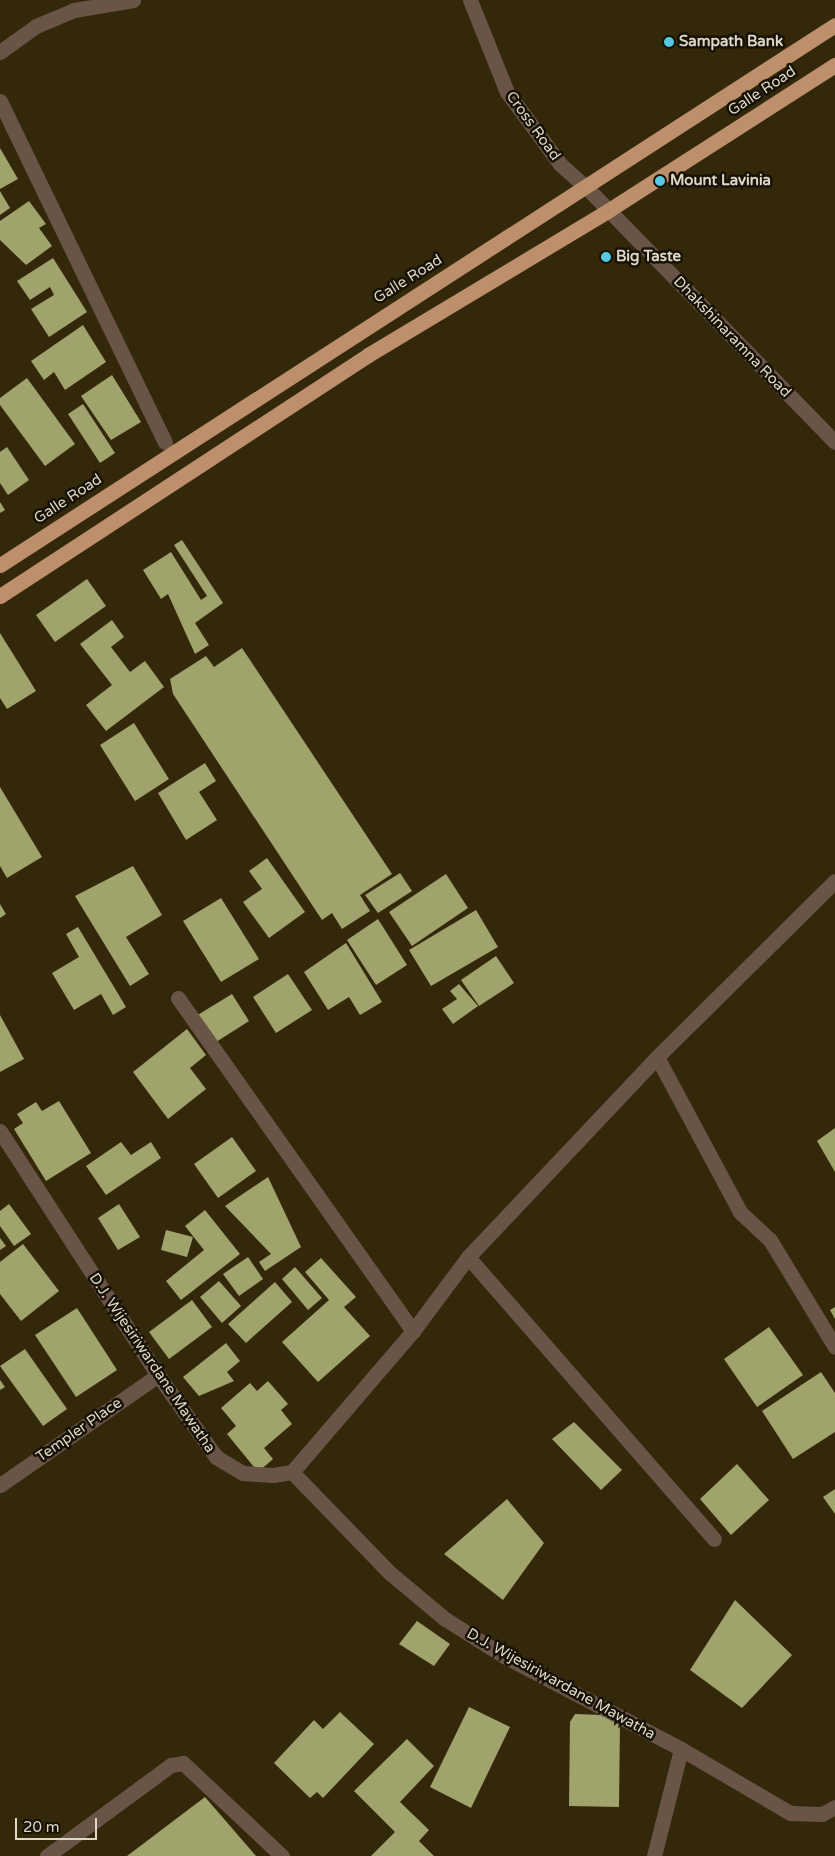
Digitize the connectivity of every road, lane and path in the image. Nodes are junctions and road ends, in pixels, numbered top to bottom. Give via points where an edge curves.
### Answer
1 (133, 0) edge
2 (470, 0) edge
3 (835, 25) edge
4 (0, 52) edge
5 (835, 65) edge
6 (0, 101) edge
7 (587, 188) junction
8 (609, 210) junction
9 (835, 441) edge
10 (166, 442) dead end
11 (0, 565) edge
12 (0, 596) edge
13 (835, 881) edge
14 (178, 998) dead end
15 (657, 1057) junction
16 (0, 1131) edge
17 (468, 1257) junction
18 (413, 1331) junction
19 (835, 1347) edge
20 (158, 1375) junction
21 (292, 1472) junction
22 (0, 1485) edge
23 (714, 1539) dead end
24 (681, 1748) junction
25 (835, 1807) edge
26 (47, 1856) edge
27 (282, 1856) edge
28 (654, 1856) edge

1 - 4 street via 74,10 36,26
2 - 7 street, Cross Road via 507,92 560,164
3 - 7 highway, Galle Road via 798,46
5 - 8 highway, Galle Road
6 - 10 street
7 - 8 street, Dhakshinaramna Road
7 - 11 highway, Galle Road via 371,323
8 - 9 street, Dhakshinaramna Road
8 - 12 highway, Galle Road via 368,355
13 - 15 street
14 - 18 street
15 - 17 street
15 - 19 street via 740,1212 770,1240
16 - 20 street, D.J. Wijesiriwardane Mawatha
17 - 18 street
17 - 23 street
18 - 21 street
20 - 21 street, D.J. Wijesiriwardane Mawatha via 216,1457 243,1473 273,1475
20 - 22 street, Templer Place
21 - 24 street, D.J. Wijesiriwardane Mawatha via 390,1573 445,1619 504,1656
24 - 25 street, D.J. Wijesiriwardane Mawatha via 790,1813 822,1814
24 - 28 street
26 - 27 street via 171,1765 183,1763

